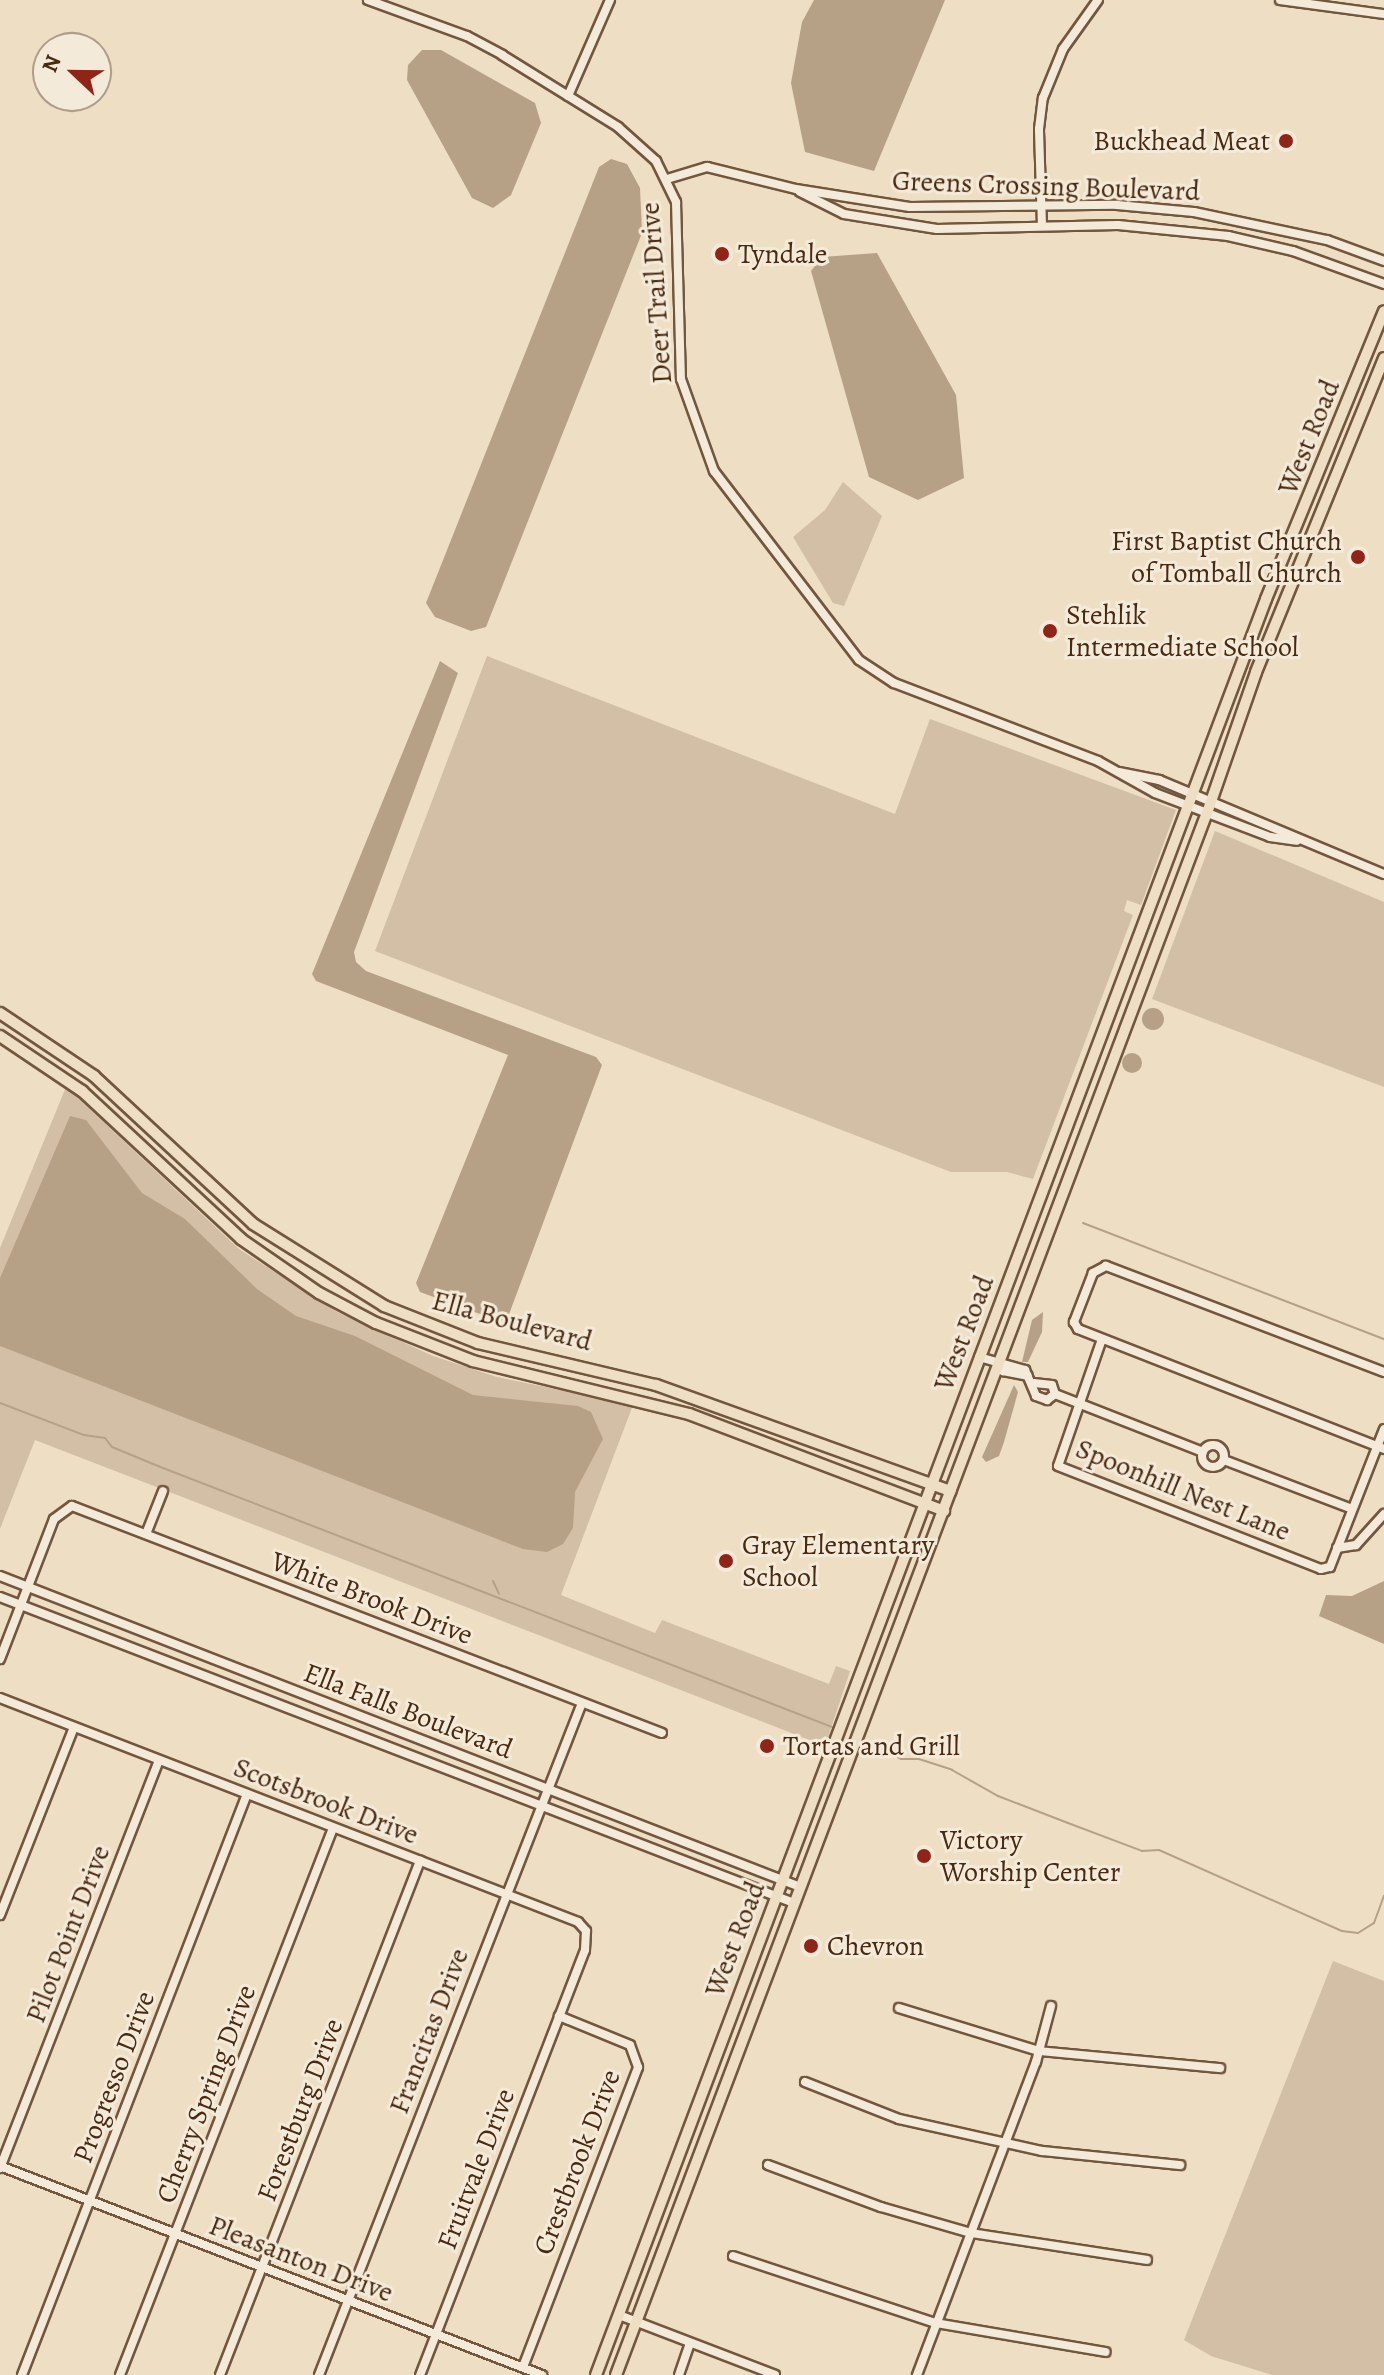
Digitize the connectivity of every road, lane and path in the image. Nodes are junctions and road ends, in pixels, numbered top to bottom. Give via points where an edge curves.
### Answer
1 (368, 0) edge
2 (610, 0) edge
3 (1098, 0) edge
4 (1280, 0) edge
5 (1384, 14) edge
6 (568, 96) junction
7 (667, 179) junction
8 (796, 189) junction
9 (1117, 205) junction
10 (1041, 208) junction
11 (1118, 225) junction
12 (1042, 226) junction
13 (1384, 261) edge
14 (1384, 284) edge
15 (1384, 311) edge
16 (1384, 358) edge
17 (1344, 417) junction
18 (1361, 423) junction
19 (1293, 541) junction
20 (1307, 548) junction
21 (1242, 667) junction
22 (1256, 672) junction
23 (1119, 772) junction
24 (1194, 794) junction
25 (1209, 800) junction
26 (1190, 806) junction
27 (1207, 813) junction
28 (1297, 841) junction
29 (1384, 874) edge
30 (1148, 915) junction
31 (1167, 922) junction
32 (0, 1013) edge
33 (0, 1036) edge
34 (94, 1076) junction
35 (82, 1091) junction
36 (1064, 1138) junction
37 (1081, 1145) junction
38 (1025, 1244) junction
39 (1041, 1249) junction
40 (361, 1293) junction
41 (352, 1310) junction
42 (1102, 1339) junction
43 (979, 1357) junction
44 (999, 1365) junction
45 (1384, 1372) edge
46 (652, 1383) junction
47 (649, 1401) junction
48 (1078, 1403) junction
49 (781, 1428) junction
50 (1384, 1429) edge
51 (774, 1445) junction
52 (1381, 1447) edge
53 (1203, 1452) junction
54 (1224, 1460) junction
55 (932, 1484) junction
56 (163, 1491) dead end
57 (951, 1491) junction
58 (925, 1504) junction
59 (1352, 1509) junction
60 (944, 1511) junction
61 (1384, 1514) edge
62 (146, 1534) junction
63 (1337, 1548) junction
64 (0, 1576) edge
65 (28, 1586) junction
66 (0, 1597) edge
67 (21, 1605) junction
68 (201, 1655) junction
69 (0, 1659) edge
70 (194, 1673) junction
71 (0, 1698) edge
72 (582, 1703) junction
73 (354, 1714) junction
74 (74, 1727) junction
75 (347, 1732) junction
76 (662, 1733) dead end
77 (159, 1761) junction
78 (547, 1788) junction
79 (247, 1794) junction
80 (540, 1806) junction
81 (333, 1828) junction
82 (420, 1861) junction
83 (783, 1880) junction
84 (800, 1887) junction
85 (507, 1893) junction
86 (776, 1896) junction
87 (794, 1903) junction
88 (0, 1915) edge
89 (574, 1979) joint
90 (1051, 2006) dead end
91 (899, 2008) dead end
92 (559, 2016) junction
93 (724, 2036) junction
94 (741, 2043) junction
95 (1039, 2051) junction
96 (1220, 2068) dead end
97 (805, 2082) dead end
98 (1006, 2142) junction
99 (679, 2155) junction
100 (697, 2163) junction
101 (768, 2165) dead end
102 (1180, 2165) dead end
103 (0, 2167) edge
104 (89, 2202) junction
105 (971, 2233) junction
106 (175, 2234) junction
107 (733, 2256) dead end
108 (1147, 2260) dead end
109 (262, 2268) junction
110 (348, 2301) junction
111 (619, 2315) junction
112 (637, 2322) junction
113 (936, 2323) junction
114 (436, 2334) junction
115 (690, 2343) junction
116 (1106, 2352) dead end
117 (523, 2367) junction
118 (22, 2375) edge
119 (120, 2375) edge
120 (220, 2375) edge
121 (319, 2375) edge
122 (420, 2375) edge
123 (542, 2375) edge
124 (596, 2375) edge
125 (616, 2375) edge
126 (679, 2375) edge
127 (775, 2375) edge
128 (917, 2375) edge

1 - 6 street, Deer Trail Drive via 467,36
2 - 6 street
3 - 10 street via 1063,49 1043,98
4 - 5 street
6 - 7 street, Deer Trail Drive via 642,143
7 - 8 street, Greens Crossing Boulevard via 707,167
7 - 23 street, Deer Trail Drive via 676,202 681,379 714,471 814,607 845,647 875,673
8 - 10 street, Greens Crossing Boulevard via 926,209
8 - 12 street, Greens Crossing Boulevard via 844,214 923,227
9 - 10 street, Greens Crossing Boulevard
9 - 11 street
9 - 13 street, Greens Crossing Boulevard via 1232,217 1327,240
10 - 12 street
11 - 12 street, Greens Crossing Boulevard
11 - 14 street, Greens Crossing Boulevard via 1263,244
15 - 17 main road, West Road
16 - 18 main road, West Road
17 - 18 main road
17 - 19 main road, West Road
18 - 20 main road, West Road
19 - 20 main road
19 - 21 main road, West Road
20 - 22 main road, West Road
21 - 22 main road
21 - 24 main road, West Road
22 - 25 main road, West Road
23 - 24 street, Deer Trail Drive
23 - 26 street, Deer Trail Drive
24 - 25 street, Deer Trail Drive
24 - 26 main road, West Road
25 - 27 main road, West Road
25 - 28 street, Deer Trail Drive
26 - 27 street, Deer Trail Drive
26 - 30 main road, West Road
27 - 28 street, Deer Trail Drive via 1270,837
27 - 31 main road, West Road
28 - 29 street, Deer Trail Drive
30 - 31 main road
30 - 36 main road, West Road
31 - 37 main road, West Road
32 - 34 main road, Ella Boulevard
33 - 35 main road, Ella Boulevard
34 - 35 main road
34 - 40 main road, Ella Boulevard via 253,1224
35 - 41 main road, Ella Boulevard via 241,1239
36 - 37 main road
36 - 38 main road, West Road
37 - 39 main road, West Road
38 - 39 main road
38 - 43 main road, West Road
39 - 44 main road, West Road
40 - 41 main road
40 - 46 main road, Ella Boulevard via 451,1335
41 - 47 main road, Ella Boulevard via 445,1353
42 - 45 street via 1075,1327 1099,1268 1106,1266
42 - 48 street, Spoonhill Nest Lane
42 - 52 street
43 - 44 street
43 - 55 main road, West Road
44 - 48 street via 1025,1370 1031,1379 1052,1385 1055,1394
44 - 57 main road, West Road
46 - 47 main road
46 - 49 main road, Ella Boulevard
47 - 51 main road, Ella Boulevard
48 - 53 street
48 - 63 street, Spoonhill Nest Lane via 1057,1458 1063,1470 1327,1570
49 - 51 main road
49 - 55 main road, Ella Boulevard
50 - 52 street
51 - 58 main road, Ella Boulevard
52 - 59 street
53 - 54 street via 1216,1445
53 - 54 street via 1209,1467
54 - 59 street
55 - 57 main road, Ella Boulevard
55 - 58 main road, West Road
56 - 62 street
57 - 60 main road, West Road
58 - 60 main road, Ella Boulevard
58 - 83 main road, West Road
59 - 63 street
60 - 84 main road, West Road
61 - 63 street via 1356,1545
62 - 65 street, White Brook Drive via 65,1506 54,1519
62 - 72 street, White Brook Drive
64 - 65 street, Ella Falls Boulevard
65 - 67 street
65 - 68 street, Ella Falls Boulevard
66 - 67 street, Ella Falls Boulevard
67 - 69 street
67 - 70 street, Ella Falls Boulevard
68 - 70 street
68 - 73 street, Ella Falls Boulevard
70 - 75 street, Ella Falls Boulevard
71 - 74 street, Scotsbrook Drive
72 - 76 street, White Brook Drive
72 - 78 street, Francitas Drive
73 - 75 street
73 - 78 street, Ella Falls Boulevard
74 - 77 street, Scotsbrook Drive
74 - 88 street
75 - 80 street, Ella Falls Boulevard
77 - 79 street, Scotsbrook Drive
77 - 103 street, Pilot Point Drive
78 - 80 street, Francitas Drive
78 - 83 street, Ella Falls Boulevard
79 - 81 street, Scotsbrook Drive
79 - 104 street, Progresso Drive
80 - 85 street, Francitas Drive
80 - 86 street, Ella Falls Boulevard
81 - 82 street, Scotsbrook Drive
81 - 106 street, Cherry Spring Drive
82 - 85 street, Scotsbrook Drive
82 - 109 street, Forestburg Drive
83 - 84 street, Ella Falls Boulevard
83 - 86 main road, West Road
84 - 87 main road, West Road
85 - 89 street, Scotsbrook Drive via 578,1922 586,1931 587,1944
85 - 110 street, Francitas Drive
86 - 87 street, Ella Falls Boulevard
86 - 93 main road, West Road
87 - 94 main road, West Road
89 - 92 street, Fruitvale Drive
90 - 95 street
91 - 95 street
92 - 114 street, Fruitvale Drive
92 - 117 street, Crestbrook Drive via 630,2045 638,2067
93 - 94 main road
93 - 99 main road, West Road
94 - 100 main road, West Road
95 - 96 street
95 - 98 street
97 - 98 street via 899,2119
98 - 102 street via 1072,2156
98 - 105 street
99 - 100 main road
99 - 111 main road, West Road
100 - 112 main road, West Road
101 - 105 street
103 - 104 street, Pleasanton Drive
104 - 106 street, Pleasanton Drive
104 - 118 street, Progresso Drive
105 - 108 street
105 - 113 street
106 - 109 street, Pleasanton Drive
106 - 119 street, Cherry Spring Drive
107 - 113 street
109 - 110 street, Pleasanton Drive
109 - 120 street, Forestburg Drive
110 - 114 street, Pleasanton Drive
110 - 121 street, Francitas Drive
111 - 112 street
111 - 124 main road, West Road
112 - 115 street
112 - 125 main road, West Road
113 - 116 street
113 - 128 street
114 - 117 street, Pleasanton Drive
114 - 122 street, Fruitvale Drive
115 - 126 street
115 - 127 street
117 - 123 street, Pleasanton Drive

